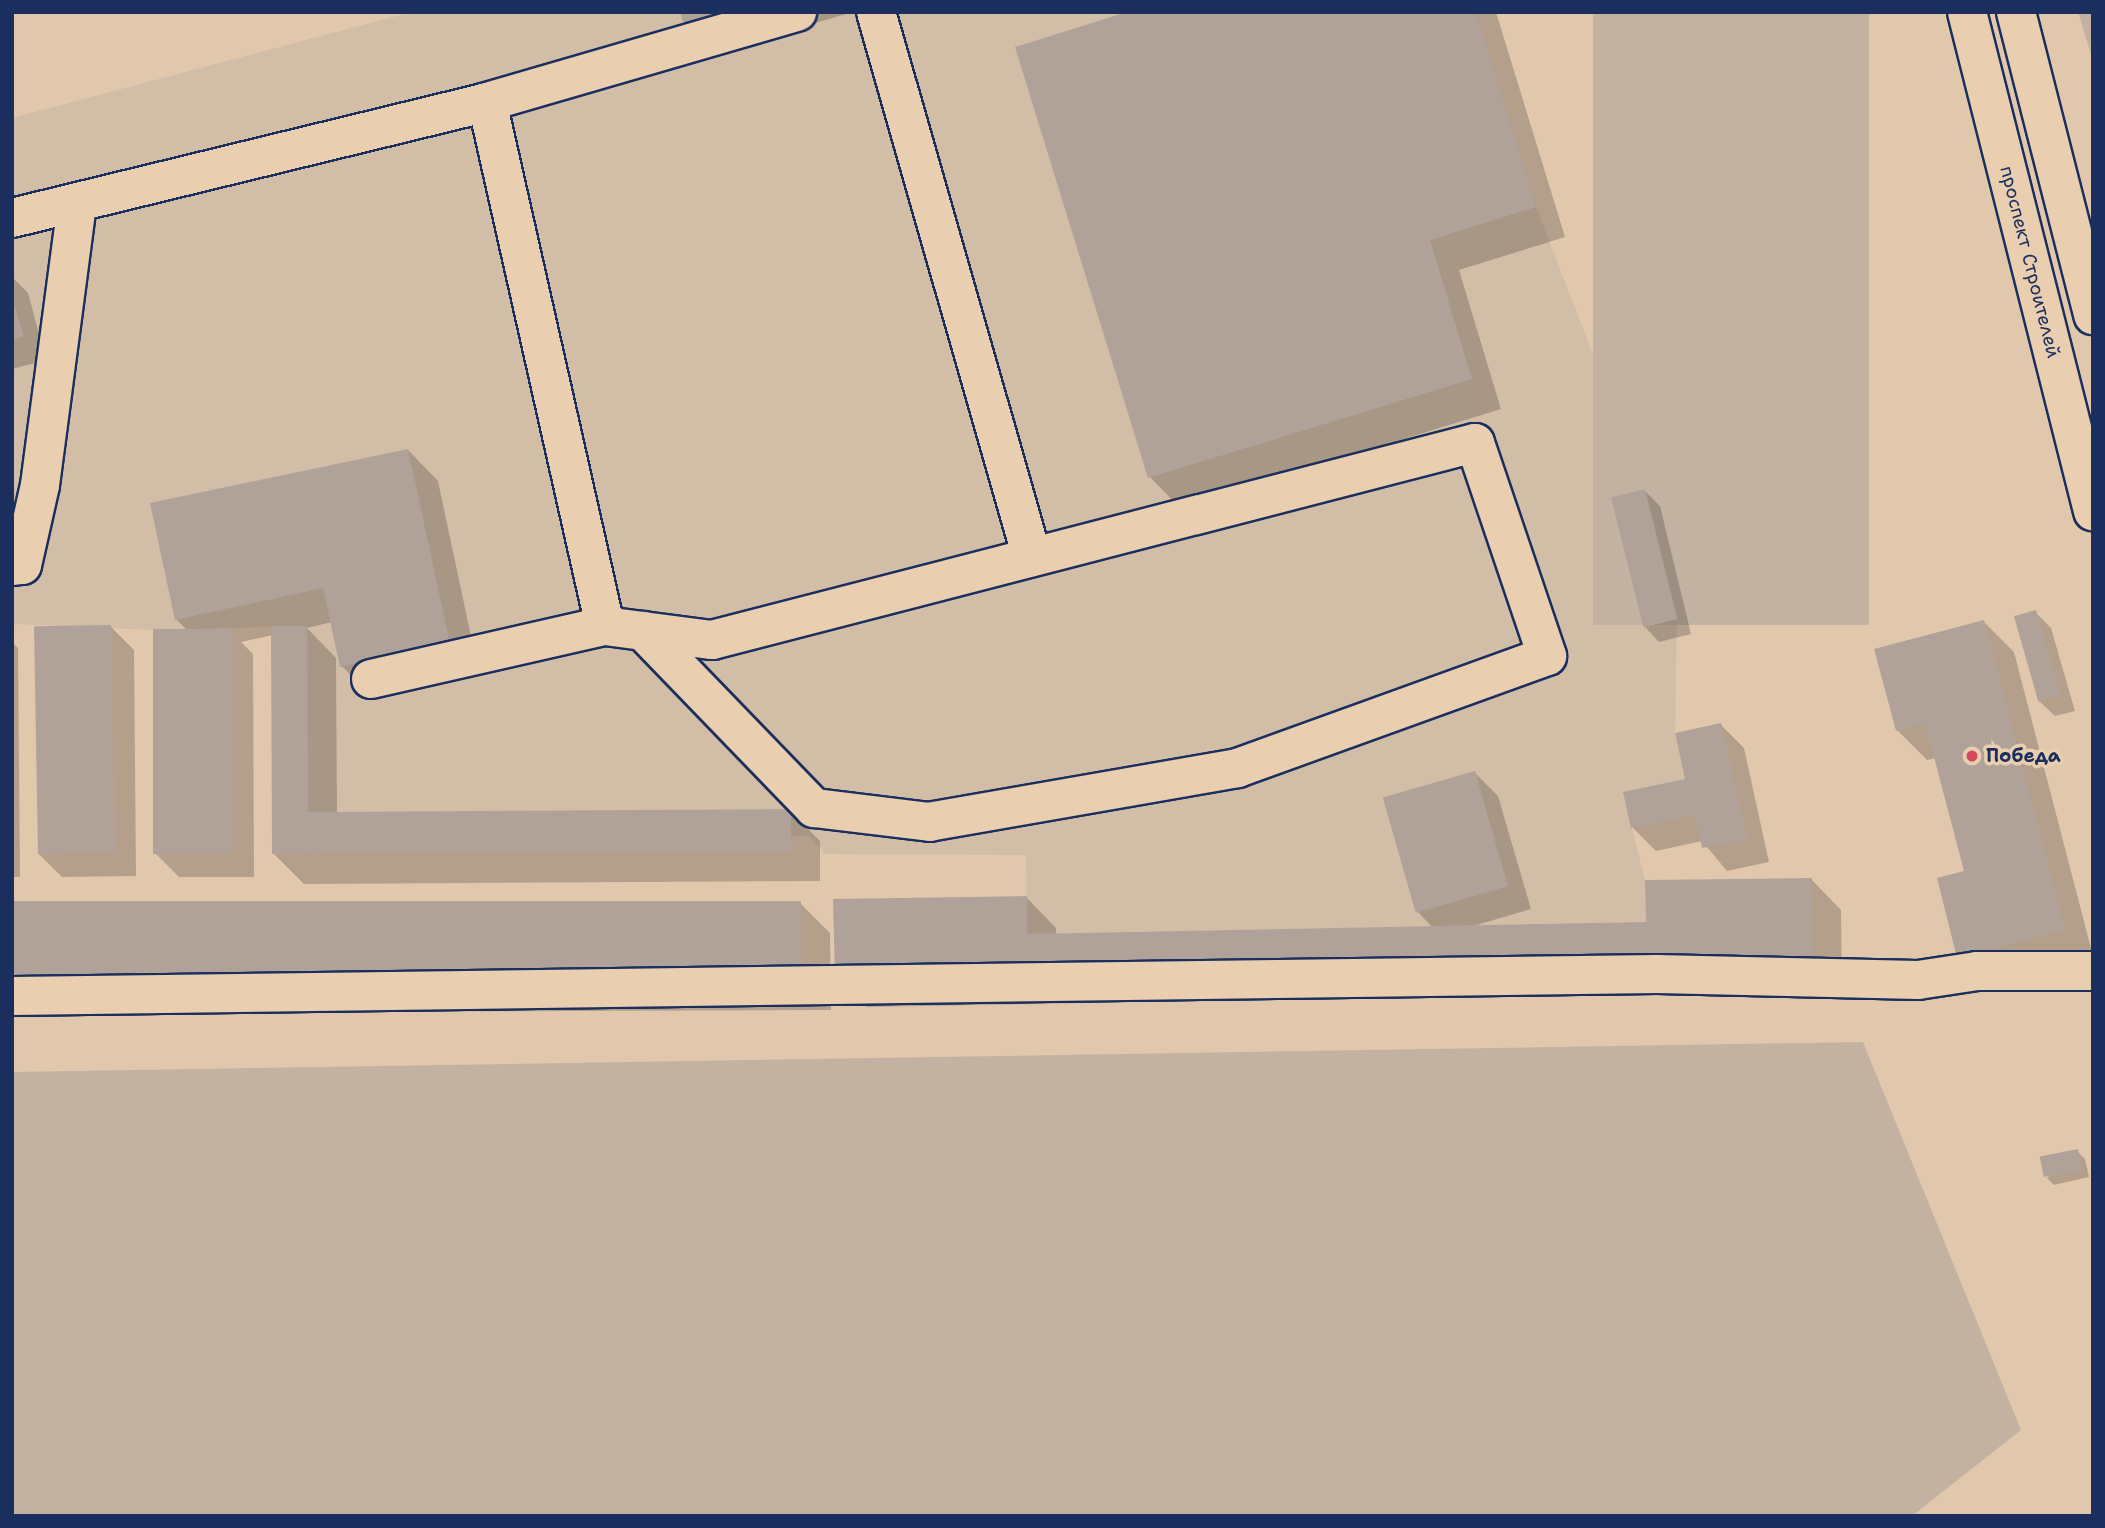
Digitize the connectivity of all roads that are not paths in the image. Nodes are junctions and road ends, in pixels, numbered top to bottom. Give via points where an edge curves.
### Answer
1 (797, 12) edge
2 (876, 12) edge
3 (1967, 12) edge
4 (2017, 12) edge
5 (487, 102) junction
6 (77, 204) junction
7 (12, 218) edge
8 (2093, 315) edge
9 (2093, 511) edge
10 (1032, 557) junction
11 (12, 566) edge
12 (606, 626) junction
13 (643, 631) junction
14 (371, 679) dead end
15 (2093, 971) edge
16 (12, 996) edge

1 - 5 street
2 - 10 street
3 - 9 street, проспект Строителей
4 - 8 street
5 - 6 street
5 - 12 street
6 - 7 street
6 - 11 street via 40,485 22,565
10 - 13 street via 712,639
10 - 13 street via 1475,443 1547,656 1238,768 930,822 814,808
12 - 13 street
12 - 14 street
15 - 16 street via 1977,971 1918,980 1657,974

